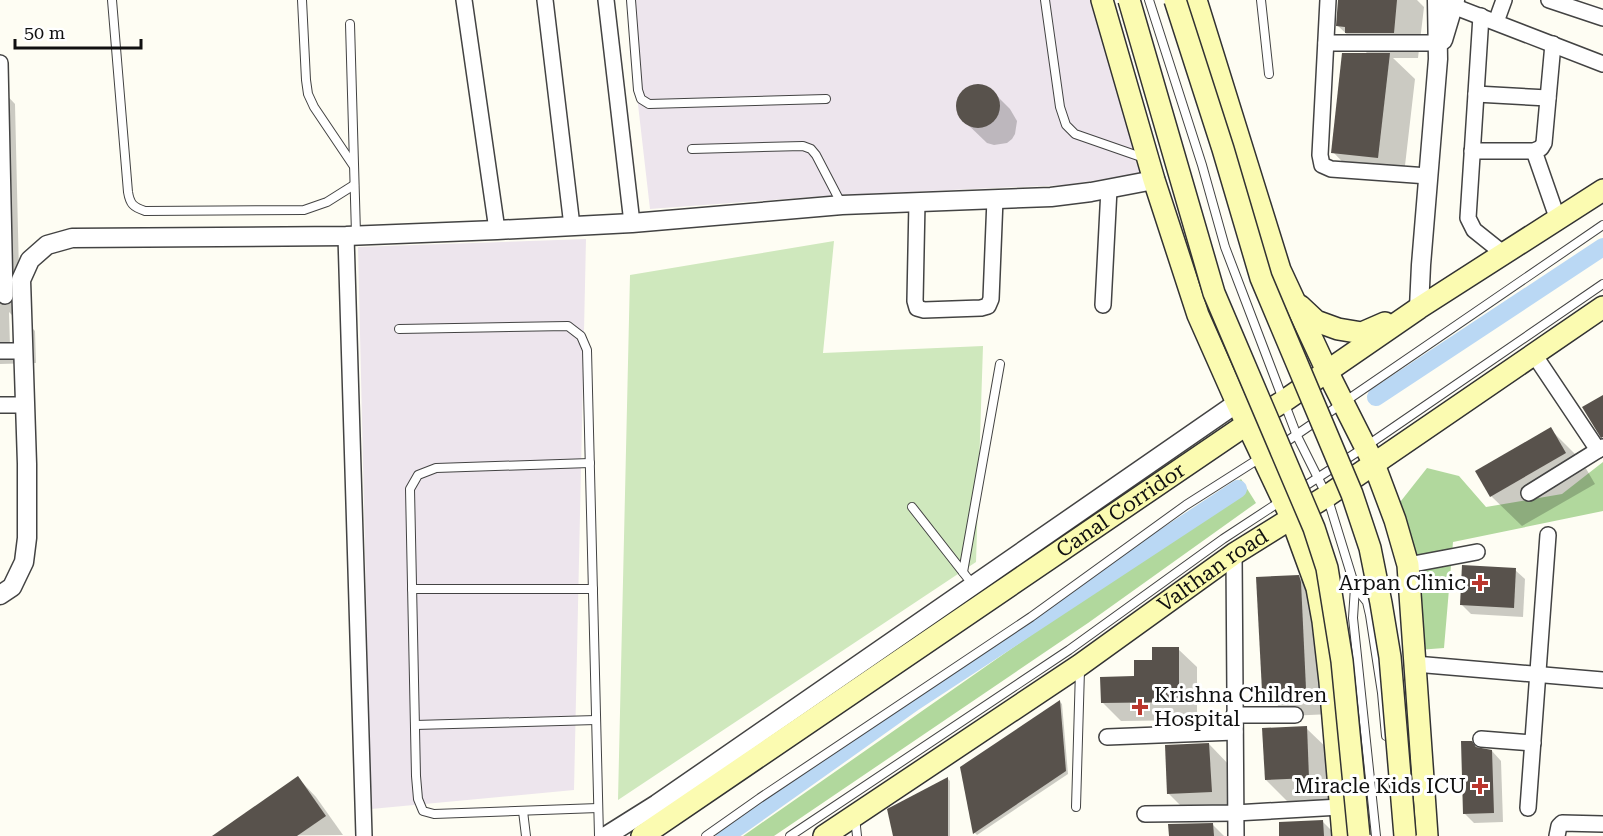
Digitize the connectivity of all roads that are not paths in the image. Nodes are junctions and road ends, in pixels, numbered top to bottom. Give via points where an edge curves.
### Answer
1 (112, 0) edge
2 (302, 0) edge
3 (464, 0) edge
4 (545, 0) edge
5 (606, 0) edge
6 (631, 0) edge
7 (1045, 0) edge
8 (1102, 0) edge
9 (1130, 0) edge
10 (1149, 0) edge
11 (1175, 0) edge
12 (1196, 0) edge
13 (1262, 0) edge
14 (1328, 0) edge
15 (1504, 0) edge
16 (1549, 0) edge
17 (1448, 2) edge
18 (1481, 16) junction
19 (1603, 18) edge
20 (1496, 22) junction
21 (350, 24) dead end
22 (1326, 43) junction
23 (1553, 44) junction
24 (1438, 51) junction
25 (0, 63) edge
26 (1603, 64) edge
27 (0, 69) edge
28 (1269, 74) dead end
29 (1476, 94) junction
30 (1548, 98) junction
31 (826, 99) dead end
32 (1, 125) edge
33 (692, 149) dead end
34 (1472, 151) junction
35 (1534, 151) junction
36 (354, 166) junction
37 (1151, 170) junction
38 (1428, 176) junction
39 (1, 181) edge
40 (354, 185) junction
41 (1109, 189) junction
42 (1603, 190) edge
43 (995, 199) junction
44 (916, 202) junction
45 (842, 205) junction
46 (1557, 220) junction
47 (632, 223) junction
48 (1603, 225) edge
49 (572, 226) junction
50 (497, 230) junction
51 (351, 236) junction
52 (2, 238) edge
53 (1504, 254) junction
54 (1603, 284) edge
55 (9, 296) edge
56 (1295, 302) junction
57 (1103, 305) dead end
58 (1603, 306) edge
59 (1419, 308) junction
60 (399, 329) dead end
61 (0, 351) edge
62 (24, 351) junction
63 (1533, 353) junction
64 (1000, 364) dead end
65 (1327, 371) junction
66 (1284, 401) junction
67 (1236, 403) junction
68 (1344, 403) junction
69 (0, 405) edge
70 (25, 405) junction
71 (1247, 424) junction
72 (1297, 436) junction
73 (1601, 448) edge
74 (1370, 455) junction
75 (1263, 456) junction
76 (590, 463) junction
77 (1323, 487) junction
78 (1529, 493) dead end
79 (912, 507) dead end
80 (1287, 509) junction
81 (1548, 536) dead end
82 (1477, 552) dead end
83 (1234, 554) junction
84 (1408, 565) junction
85 (968, 579) junction
86 (1355, 587) junction
87 (412, 589) junction
88 (593, 589) junction
89 (0, 595) edge
90 (1415, 664) junction
91 (1080, 665) junction
92 (1538, 675) junction
93 (1603, 680) edge
94 (1234, 715) junction
95 (1294, 715) dead end
96 (596, 720) junction
97 (415, 725) junction
98 (1235, 732) junction
99 (1107, 737) dead end
100 (1481, 739) dead end
101 (1533, 743) junction
102 (1388, 750) dead end
103 (1076, 807) dead end
104 (1340, 807) junction
105 (598, 808) junction
106 (1528, 808) dead end
107 (523, 811) junction
108 (1235, 813) junction
109 (1145, 814) dead end
110 (1603, 824) edge
111 (856, 826) edge
112 (364, 836) edge
113 (526, 836) edge
114 (599, 836) edge
115 (606, 836) edge
116 (642, 836) edge
117 (706, 836) edge
118 (790, 836) edge
119 (824, 836) edge
120 (1236, 836) edge
121 (1343, 836) edge
122 (1359, 836) edge
123 (1376, 836) edge
124 (1405, 836) edge
125 (1427, 836) edge
126 (1557, 836) edge

1 - 40 lane via 128,192 134,207 145,211 304,210 327,202
2 - 36 lane via 308,94
3 - 50 street
4 - 49 street
5 - 47 street
6 - 31 lane via 639,90 641,99 649,104
7 - 37 lane via 1066,125 1075,134
8 - 37 main road
9 - 122 main road, bridge via 1214,293 1314,528 1327,568 1342,661
10 - 66 lane via 1225,247
11 - 124 main road, bridge via 1261,278 1352,494 1370,548 1390,657
12 - 56 main road via 1281,270
13 - 28 lane
14 - 22 street
15 - 20 street
16 - 19 street
17 - 18 street
17 - 24 street
18 - 20 street
18 - 29 street
20 - 23 street
21 - 36 lane
22 - 24 street
22 - 38 street via 1322,165 1331,169
23 - 26 street
23 - 30 street
24 - 38 street
25 - 27 street
27 - 32 street
29 - 30 street
29 - 34 street
30 - 35 street via 1544,143
32 - 39 street
33 - 45 lane via 803,146 816,155
34 - 35 street
34 - 53 street via 1468,218 1474,230
35 - 46 street
36 - 40 lane
37 - 41 street
37 - 67 main road via 1198,315
38 - 59 street
39 - 52 street
40 - 51 lane
41 - 43 street
41 - 57 street
42 - 46 main road, Canal Corridor
43 - 44 street
43 - 44 street via 991,299 988,306 981,308 917,308
44 - 45 street
45 - 47 street
46 - 53 main road, Canal Corridor
47 - 49 street
48 - 68 lane
49 - 50 street
50 - 51 street
51 - 55 street via 72,238 47,244 30,260
51 - 112 street
52 - 55 street
53 - 59 main road, Canal Corridor
54 - 74 lane
55 - 62 street
56 - 59 main road via 1316,321 1362,333
56 - 65 main road
58 - 63 main road, Valthan road
59 - 65 main road, Canal Corridor
60 - 76 lane via 568,326 581,336 587,350
61 - 62 street
62 - 70 street
63 - 73 street
63 - 74 main road, Valthan road
64 - 85 lane
65 - 66 main road, Canal Corridor
65 - 68 main road
66 - 71 main road, Canal Corridor
66 - 72 lane
67 - 71 main road
67 - 85 street
68 - 72 lane
68 - 74 main road
69 - 70 street
70 - 89 street via 24,562 12,587
71 - 75 main road
71 - 116 main road, Canal Corridor
72 - 75 lane
72 - 77 lane
73 - 78 street
74 - 77 main road, Valthan road
74 - 84 main road
75 - 80 main road
75 - 117 lane
76 - 87 lane via 436,468 418,475 410,489
76 - 88 lane
77 - 80 main road, Valthan road
77 - 86 lane
79 - 85 lane
80 - 83 main road, Valthan road
80 - 104 main road via 1317,588 1323,621
80 - 118 lane via 1223,538 1069,650
81 - 92 street
82 - 84 street
83 - 91 main road, Valthan road
83 - 94 street
84 - 90 main road
85 - 115 street via 657,804
86 - 102 lane via 1367,602 1370,615
86 - 123 lane via 1353,618
87 - 88 lane
87 - 97 lane
88 - 96 lane
90 - 92 street
90 - 125 main road
91 - 103 lane
91 - 111 main road, Valthan road
92 - 93 street
92 - 101 street
94 - 95 street
94 - 98 street
96 - 97 lane
96 - 105 lane
97 - 107 lane via 418,800 423,811
98 - 99 street
98 - 108 street
100 - 101 street
101 - 106 street
104 - 108 street
104 - 121 main road
105 - 107 lane
105 - 114 lane
107 - 113 lane
108 - 109 street
108 - 120 street
110 - 126 street via 1562,823
111 - 119 main road, Valthan road

